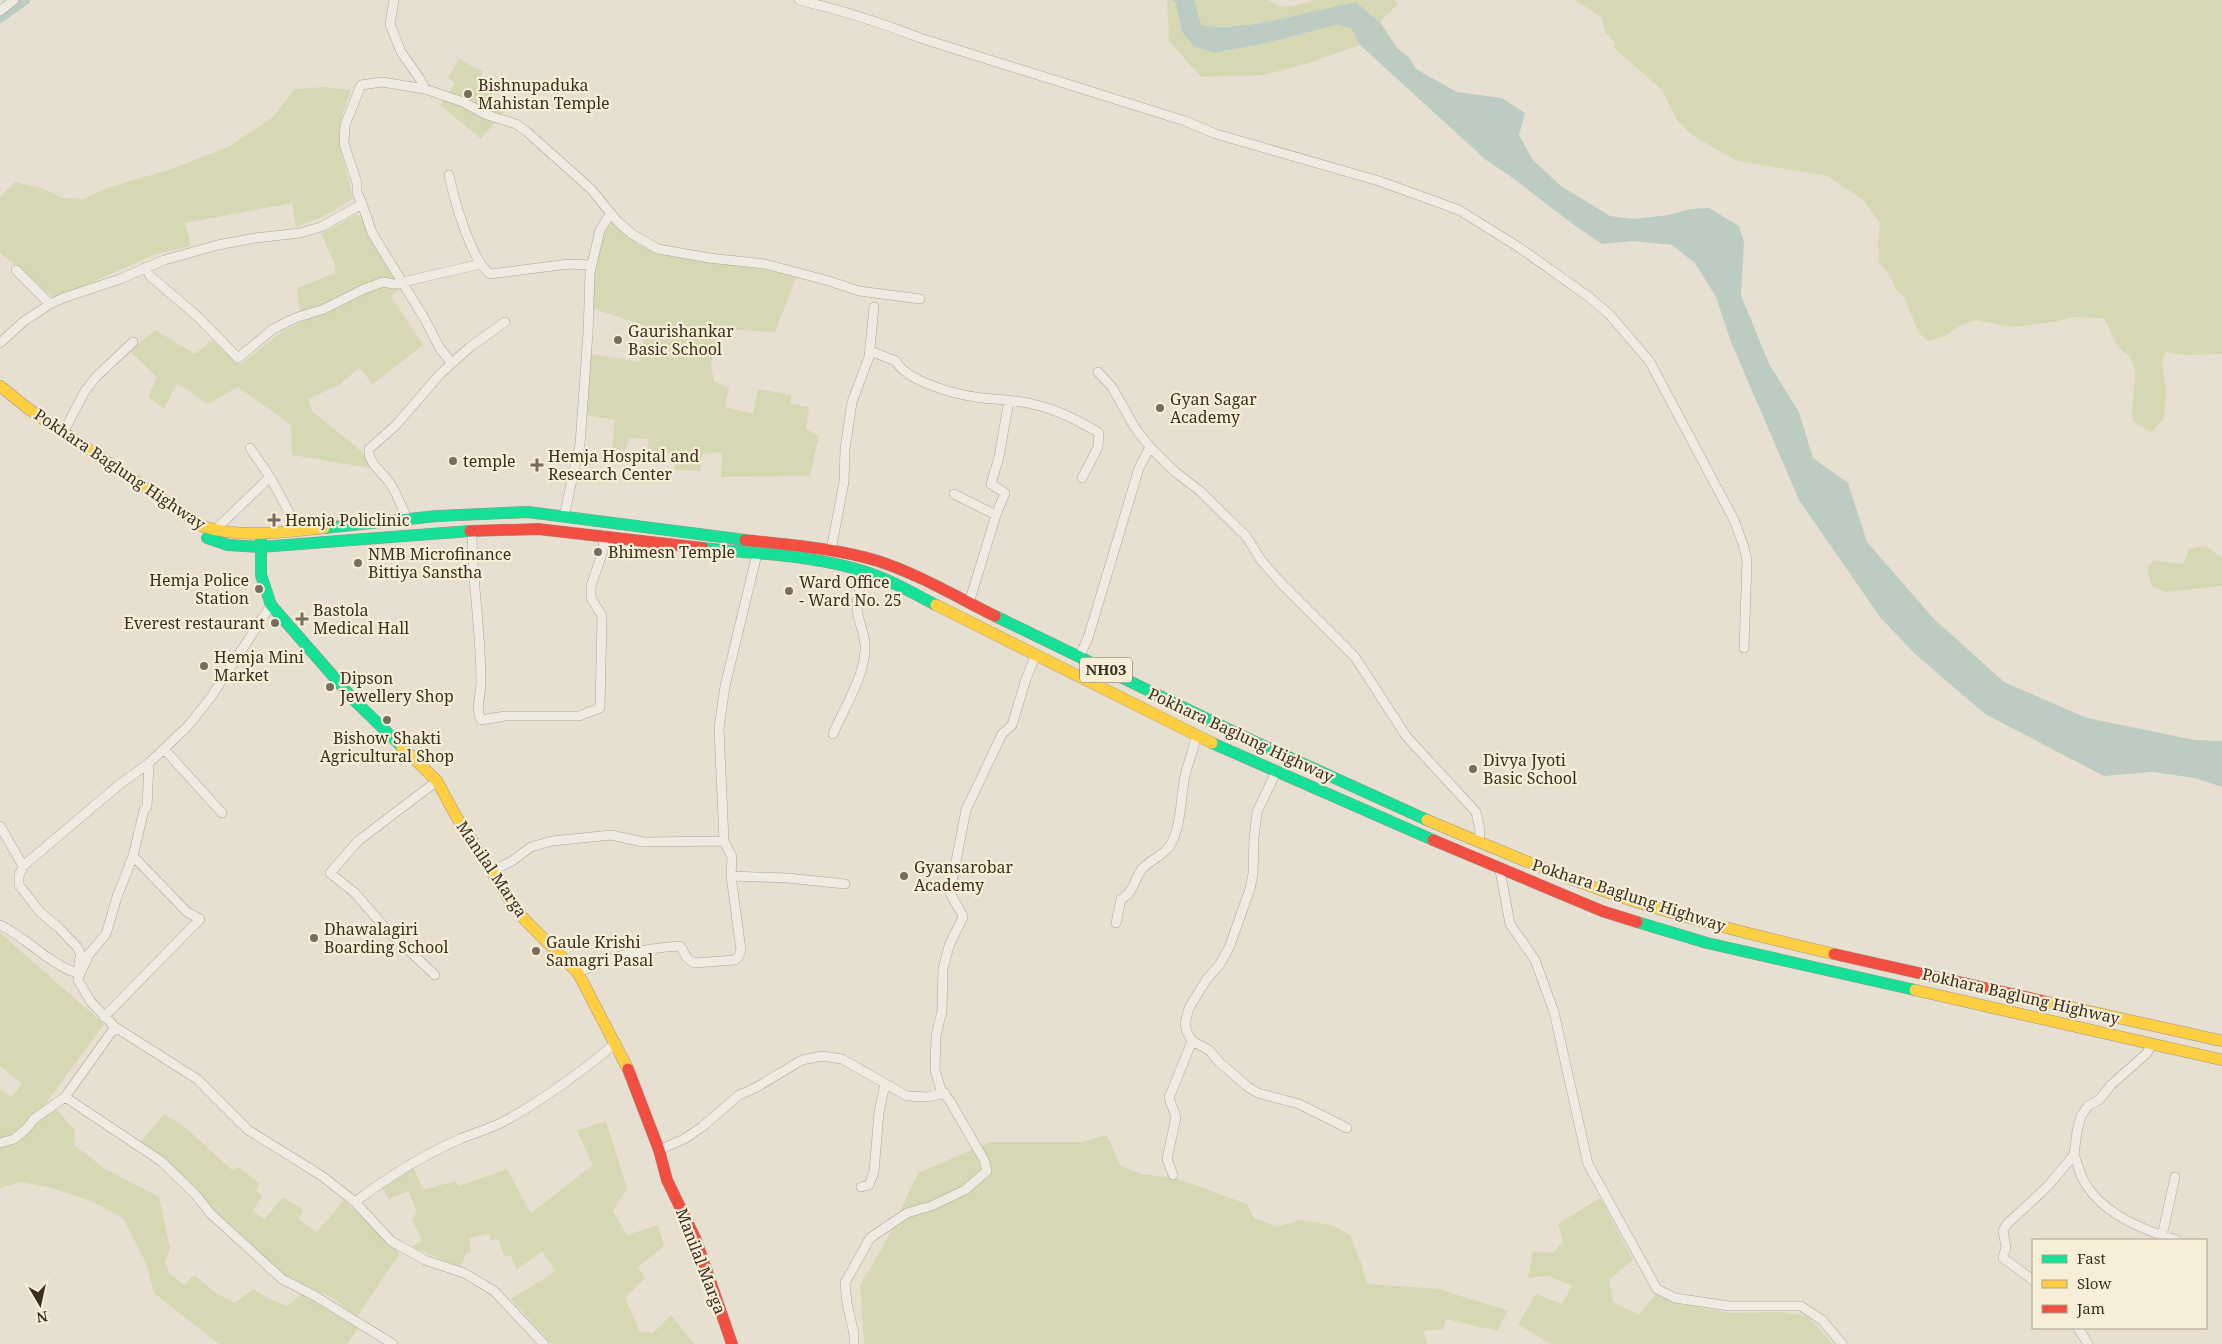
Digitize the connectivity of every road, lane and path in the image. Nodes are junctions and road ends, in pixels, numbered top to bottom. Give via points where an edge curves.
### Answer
1 (14, 0) edge
2 (394, 0) edge
3 (799, 0) edge
4 (0, 11) edge
5 (425, 89) junction
6 (449, 176) dead end
7 (362, 204) junction
8 (611, 213) junction
9 (482, 264) junction
10 (591, 265) junction
11 (146, 268) junction
12 (16, 270) dead end
13 (402, 282) junction
14 (920, 299) dead end
15 (50, 304) junction
16 (874, 307) dead end
17 (505, 322) dead end
18 (133, 342) dead end
19 (0, 343) edge
20 (870, 351) junction
21 (452, 363) junction
22 (1098, 372) dead end
23 (0, 386) edge
24 (0, 400) edge
25 (1009, 400) junction
26 (63, 433) junction
27 (1150, 447) junction
28 (250, 448) dead end
29 (270, 477) junction
30 (1082, 478) dead end
31 (954, 494) dead end
32 (539, 513) junction
33 (996, 515) junction
34 (564, 516) junction
35 (406, 518) junction
36 (538, 528) junction
37 (214, 530) junction
38 (472, 531) junction
39 (292, 532) junction
40 (261, 533) junction
41 (604, 536) junction
42 (296, 544) junction
43 (260, 546) junction
44 (831, 550) junction
45 (757, 554) junction
46 (863, 572) junction
47 (969, 603) junction
48 (271, 605) junction
49 (1744, 648) dead end
50 (1036, 654) junction
51 (1079, 656) junction
52 (833, 734) dead end
53 (1196, 736) junction
54 (164, 749) junction
55 (1267, 750) junction
56 (1245, 757) junction
57 (149, 763) junction
58 (1276, 772) junction
59 (437, 781) junction
60 (222, 813) dead end
61 (0, 826) edge
62 (724, 840) junction
63 (1479, 841) junction
64 (133, 856) junction
65 (23, 866) junction
66 (490, 870) junction
67 (1500, 870) junction
68 (731, 876) junction
69 (845, 884) dead end
70 (1116, 922) dead end
71 (0, 925) edge
72 (578, 973) junction
73 (80, 974) junction
74 (435, 975) dead end
75 (104, 1017) junction
76 (115, 1027) junction
77 (1192, 1041) junction
78 (2222, 1041) edge
79 (616, 1043) junction
80 (2151, 1044) junction
81 (2222, 1060) edge
82 (885, 1084) junction
83 (945, 1093) junction
84 (65, 1097) junction
85 (1346, 1128) dead end
86 (0, 1144) edge
87 (659, 1150) junction
88 (2074, 1154) junction
89 (1173, 1175) dead end
90 (2174, 1177) dead end
91 (861, 1188) dead end
92 (355, 1202) junction
93 (2162, 1236) junction
94 (2173, 1239) edge
95 (2032, 1279) edge
96 (2079, 1329) edge
97 (393, 1344) edge
98 (544, 1344) edge
99 (732, 1344) edge
100 (854, 1344) edge
101 (1842, 1344) edge
102 (2088, 1344) edge

1 - 4 street
2 - 5 street via 390,24 401,52
3 - 49 street via 826,5 1185,121 1216,134 1415,193 1459,210 1520,248 1610,315 1650,362 1670,397 1734,520 1744,547 1747,577
5 - 7 street via 382,82 361,85 345,125 344,144
5 - 8 street via 526,130 592,189
6 - 9 street via 461,219
7 - 11 street via 320,227 300,233 218,245
7 - 13 street via 372,233
8 - 10 street via 600,230
8 - 14 street via 632,234 658,249 765,264 859,292
9 - 10 street via 490,274 568,264
9 - 13 street
10 - 34 street via 580,444
11 - 13 street via 150,276 197,316 238,358 273,329 294,318 324,309 383,282
11 - 15 street
12 - 15 street
13 - 21 street via 440,350
15 - 19 street
16 - 20 street
17 - 21 street
18 - 26 street via 85,391
20 - 25 street via 896,361 899,367 932,385 975,397
20 - 44 street via 852,402 844,482
21 - 35 street via 396,425 369,449 368,454 389,482
22 - 27 street via 1112,387 1135,428
23 - 26 main road, Pokhara Baglung Highway / NH03
24 - 43 main road, Pokhara Baglung Highway via 196,533 228,545
25 - 30 street via 1060,412 1099,433 1098,447
25 - 33 street via 991,484 1005,494
26 - 37 main road, Pokhara Baglung Highway / NH03 via 196,522
27 - 51 street via 1139,468 1088,638
27 - 63 street via 1246,536 1279,581 1355,657 1406,736 1476,812
28 - 29 street
29 - 37 street
29 - 39 street via 295,524
31 - 33 street
32 - 34 main road, Pokhara Baglung Highway / NH03
32 - 35 main road, Pokhara Baglung Highway / NH03
32 - 36 main road
33 - 47 street
34 - 44 main road, Pokhara Baglung Highway / NH03
35 - 39 main road, Pokhara Baglung Highway / NH03
36 - 38 main road, Pokhara Baglung Highway
36 - 41 main road, Pokhara Baglung Highway
37 - 40 main road, Pokhara Baglung Highway / NH03
38 - 41 street via 481,664 477,712 481,720 505,716 579,716 600,708 602,616 591,598 591,586 603,551
38 - 42 main road, Pokhara Baglung Highway
39 - 40 main road, Pokhara Baglung Highway / NH03
39 - 42 street
40 - 43 main road, Manilal Marga
41 - 45 main road, Pokhara Baglung Highway
42 - 43 main road, Pokhara Baglung Highway
43 - 48 main road, Manilal Marga via 262,575
44 - 47 main road, Pokhara Baglung Highway / NH03 via 888,564
45 - 46 main road, Pokhara Baglung Highway via 826,562
45 - 62 street via 724,686 719,728
46 - 50 main road, Pokhara Baglung Highway via 895,584
46 - 52 street via 857,601 865,651 858,678
47 - 51 main road, Pokhara Baglung Highway / NH03
48 - 54 street via 211,697
48 - 59 main road, Manilal Marga via 354,700
50 - 53 main road, Pokhara Baglung Highway
50 - 83 street via 1012,724 1002,734 962,821 950,892 963,917 949,946 943,969 942,1011 936,1050 935,1070
51 - 55 main road, Pokhara Baglung Highway / NH03
53 - 56 main road, Pokhara Baglung Highway
53 - 70 street via 1185,776 1182,808 1171,844 1141,870 1127,896 1121,899
54 - 57 street
54 - 60 street
55 - 56 main road
55 - 63 main road, Pokhara Baglung Highway / NH03
56 - 58 main road, Pokhara Baglung Highway
57 - 64 street via 147,807
57 - 65 street
58 - 67 main road, Pokhara Baglung Highway
58 - 77 street via 1257,812 1250,889 1229,948 1189,1008 1185,1023
59 - 66 main road, Manilal Marga
59 - 74 street via 358,841 330,873 355,893 387,930
61 - 65 street
62 - 66 street via 643,842 611,835 552,841 531,847 512,861
62 - 68 street via 732,857
63 - 78 main road, Pokhara Baglung Highway / NH03 via 1582,882 1741,932
64 - 73 street via 106,934 89,954
64 - 75 street via 187,912 200,920
65 - 73 street via 19,884 40,912 77,947 81,954 77,963
66 - 72 main road, Manilal Marga via 525,920
67 - 80 main road, Pokhara Baglung Highway via 1602,911 1677,935
67 - 101 street via 1510,924 1535,960 1554,1012 1588,1164 1657,1288 1675,1298 1729,1306 1801,1306 1822,1320
68 - 69 street
68 - 72 street via 741,950 735,960 694,963 680,946 658,947 610,958
71 - 73 street via 70,971
72 - 79 main road, Manilal Marga
73 - 75 street via 78,980 82,989
75 - 76 street
76 - 84 street
76 - 92 street via 197,1079 248,1130 322,1176
77 - 85 street via 1209,1050 1258,1093 1299,1104
77 - 89 street via 1169,1098 1176,1117 1167,1159
79 - 87 main road, Manilal Marga via 634,1080
79 - 92 street via 524,1109 394,1173
80 - 81 main road, Pokhara Baglung Highway
80 - 88 street via 2147,1053 2100,1099 2088,1106 2076,1131
82 - 83 street via 907,1096 928,1097
82 - 87 street via 833,1056 802,1060 739,1095 702,1128
82 - 91 street via 874,1172 870,1185
83 - 100 street via 984,1160 986,1171 966,1190 907,1213 870,1238 845,1283
84 - 86 street via 34,1119 14,1139
84 - 97 street via 161,1161 211,1214 282,1279
87 - 99 main road, Manilal Marga via 667,1180 696,1240
88 - 93 street via 2083,1179 2102,1204 2145,1230
88 - 95 street via 2047,1187 2003,1231 2006,1246 2003,1258
90 - 93 street
92 - 98 street via 391,1241 405,1250 464,1273 494,1292
93 - 94 street
96 - 102 street

